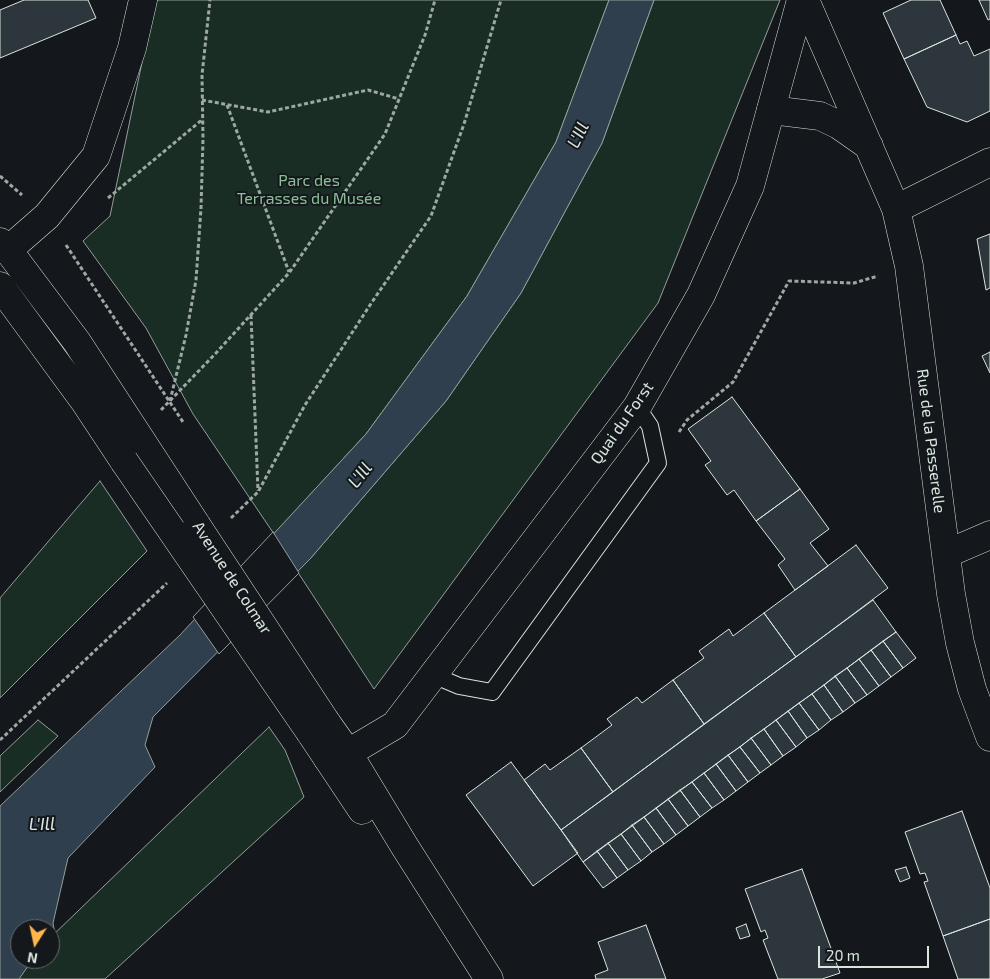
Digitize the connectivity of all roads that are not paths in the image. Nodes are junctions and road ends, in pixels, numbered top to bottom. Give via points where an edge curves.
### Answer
1 (143, 0) edge
2 (801, 0) edge
3 (805, 0) edge
4 (771, 110) junction
5 (869, 146) junction
6 (990, 162) edge
7 (896, 209) junction
8 (3, 247) edge
9 (0, 286) edge
10 (637, 406) junction
11 (135, 454) junction
12 (990, 535) edge
13 (946, 554) junction
14 (432, 675) junction
15 (318, 727) junction
16 (990, 737) edge
17 (338, 756) junction
18 (489, 979) edge

1 - 8 street via 132,48 96,156 47,216
2 - 4 street, Quai du Forst
3 - 5 street, Rue de la Passerelle
4 - 5 street via 820,116 840,125
4 - 10 street, Quai du Forst via 750,186 701,295
5 - 7 street, Rue de la Passerelle
6 - 7 street
7 - 13 street, Rue de la Passerelle via 908,266
8 - 11 street, Avenue de Colmar via 77,342
9 - 11 street, Avenue de Colmar via 84,402
10 - 14 street, Quai du Forst
10 - 14 lane via 650,426 658,463 492,692 459,686
11 - 15 street, Avenue de Colmar, bridge
11 - 15 street, Avenue de Colmar, bridge via 197,526
12 - 13 street
13 - 16 street, Rue de la Passerelle via 960,643 972,689
14 - 17 street, Quai du Forst via 395,725
15 - 17 street, Avenue de Colmar
17 - 18 street, Avenue de Colmar

